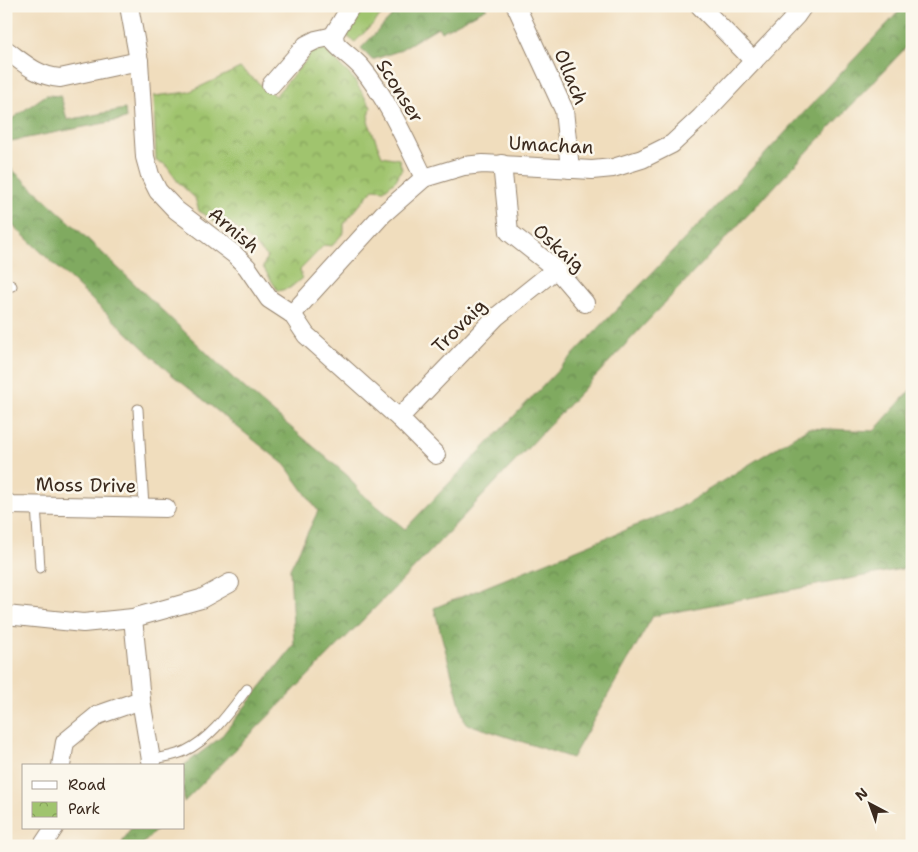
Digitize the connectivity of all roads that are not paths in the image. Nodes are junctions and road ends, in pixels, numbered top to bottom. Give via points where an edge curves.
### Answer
1 (129, 6) edge
2 (351, 6) edge
3 (516, 6) edge
4 (700, 6) edge
5 (802, 6) edge
6 (334, 36) junction
7 (6, 50) edge
8 (754, 61) junction
9 (139, 62) junction
10 (271, 85) dead end
11 (502, 164) junction
12 (570, 169) junction
13 (424, 178) junction
14 (556, 269) junction
15 (585, 303) dead end
16 (292, 314) junction
17 (138, 409) dead end
18 (399, 418) junction
19 (436, 455) dead end
20 (6, 502) edge
21 (36, 505) junction
22 (144, 507) junction
23 (166, 508) dead end
24 (40, 568) dead end
25 (230, 583) dead end
26 (6, 615) edge
27 (133, 618) junction
28 (247, 689) dead end
29 (141, 700) junction
30 (152, 763) edge
31 (61, 764) edge
32 (53, 830) edge
33 (42, 846) edge

1 - 9 street, Arnish
2 - 6 street
3 - 12 street, Ollach via 564,110
4 - 8 street
5 - 8 street, Umachan
6 - 10 street via 306,45
6 - 13 street, Sconser via 335,43 360,66 375,86
7 - 9 street via 37,72 60,78
8 - 12 street, Umachan via 672,144 642,160 613,168
9 - 16 street, Arnish via 145,157 158,191 176,210 234,254 270,299
11 - 12 street, Umachan
11 - 13 street, Umachan via 464,166
11 - 14 street, Oskaig via 509,232
13 - 16 street, Umachan via 383,214
14 - 15 street, Oskaig
14 - 18 street, Trovaig via 496,317
16 - 18 street, Arnish via 306,335
17 - 22 lane
18 - 19 street, Arnish
20 - 21 street, Moss Drive
21 - 22 street, Moss Drive
21 - 24 lane
22 - 23 street, Moss Drive
25 - 27 street via 201,599
26 - 27 street via 83,623
27 - 29 street
28 - 30 lane via 202,740 184,752
29 - 30 street
29 - 31 street via 98,715 65,742
32 - 33 street

